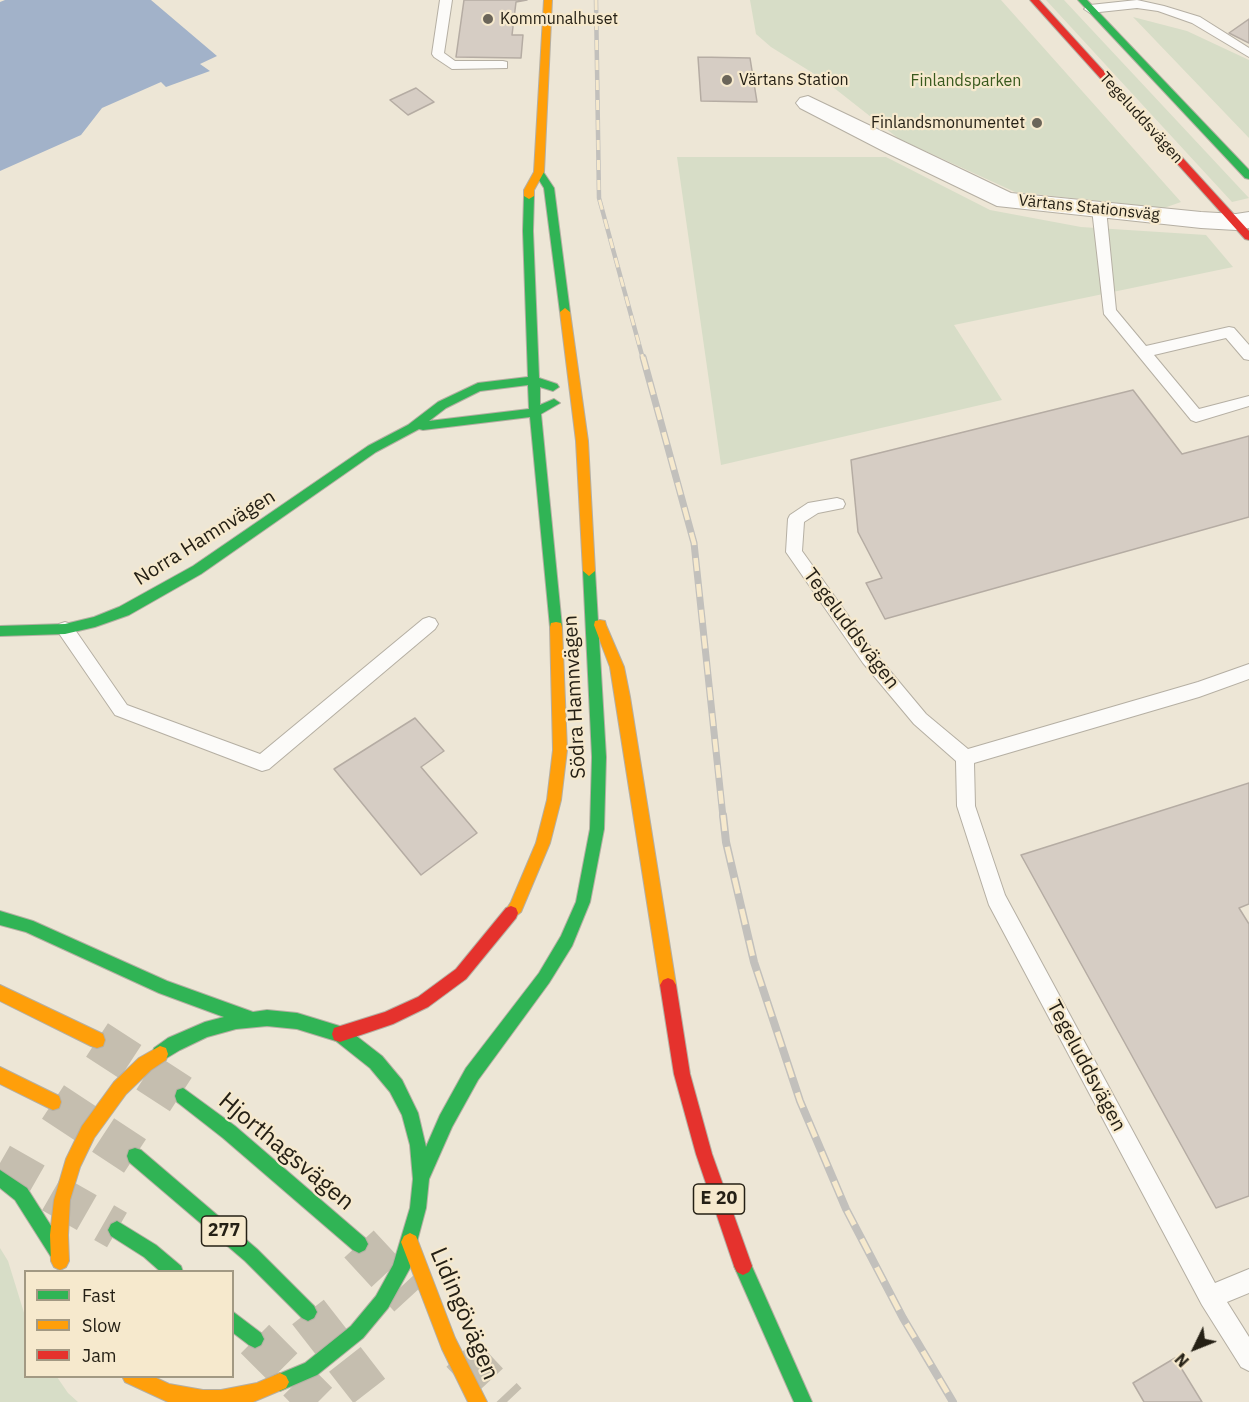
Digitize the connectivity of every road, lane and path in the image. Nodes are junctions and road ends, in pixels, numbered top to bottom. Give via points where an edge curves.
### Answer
1 (446, 0) edge
2 (548, 0) edge
3 (1034, 0) edge
4 (1086, 4) edge
5 (1249, 52) edge
6 (503, 65) dead end
7 (808, 103) dead end
8 (539, 172) junction
9 (1249, 176) edge
10 (1099, 209) junction
11 (1245, 226) edge
12 (1143, 352) junction
13 (1249, 355) edge
14 (533, 380) junction
15 (575, 394) junction
16 (1249, 401) edge
17 (535, 412) junction
18 (412, 428) junction
19 (837, 504) dead end
20 (590, 608) junction
21 (429, 624) dead end
22 (65, 629) junction
23 (0, 630) edge
24 (1249, 671) edge
25 (965, 758) junction
26 (0, 918) edge
27 (0, 993) edge
28 (252, 1019) junction
29 (340, 1034) junction
30 (97, 1040) tunnel mouth
31 (0, 1075) edge
32 (183, 1096) tunnel mouth
33 (53, 1102) tunnel mouth
34 (135, 1156) tunnel mouth
35 (0, 1178) edge
36 (421, 1179) junction
37 (117, 1230) tunnel mouth
38 (410, 1242) junction
39 (359, 1244) tunnel mouth
40 (59, 1254) junction
41 (61, 1270) edge
42 (173, 1270) edge
43 (1249, 1281) edge
44 (1210, 1297) junction
45 (308, 1312) tunnel mouth
46 (234, 1322) edge
47 (255, 1339) tunnel mouth
48 (1249, 1359) edge
49 (133, 1378) edge
50 (224, 1400) edge
51 (478, 1402) edge
52 (803, 1402) edge

1 - 6 lane via 438,54 452,65
2 - 8 main road, Södra Hamnvägen
3 - 11 main road, Tegeluddsvägen
4 - 5 lane via 1160,8 1196,20
4 - 9 main road, Tegeluddsvägen
7 - 10 street, Värtans Stationsväg via 1006,200
8 - 14 main road, Södra Hamnvägen via 529,190 528,205
8 - 15 main road, Södra Hamnvägen via 549,188
10 - 11 street, Värtans Stationsväg
10 - 12 lane via 1109,311
12 - 13 lane via 1229,332
12 - 16 lane via 1196,416
14 - 15 main road, Norra Hamnvägen
14 - 17 main road, Södra Hamnvägen
14 - 18 main road, Norra Hamnvägen via 478,387 442,405
15 - 17 main road, Norra Hamnvägen
15 - 20 main road, Södra Hamnvägen / E 20 via 582,441
17 - 18 main road, Norra Hamnvägen
17 - 29 main road, Södra Hamnvägen via 555,608 560,750 554,800 543,843 516,908 461,974 423,1002
18 - 22 main road, Norra Hamnvägen via 372,449 197,570 124,611
19 - 25 lane, Tegeluddsvägen via 814,507 796,519 794,552 869,658 920,719
20 - 36 main road, Södra Hamnvägen via 597,829 583,902 567,941 550,968 472,1074
20 - 52 main road, E 20 via 617,667 682,1074 740,1259
21 - 22 lane via 262,763 121,710
22 - 23 main road, Norra Hamnvägen
24 - 25 lane
25 - 44 lane, Tegeluddsvägen via 966,806 996,898
26 - 28 main road via 28,926 164,988
27 - 30 main road
28 - 29 main road via 297,1021
28 - 40 main road via 205,1030 174,1044 145,1064 108,1101 72,1165 60,1218
29 - 36 main road via 376,1062 403,1099 415,1129
31 - 33 main road
32 - 39 main road, Hjorthagsvägen
34 - 45 main road, 277 via 252,1255
35 - 40 main road via 21,1194
36 - 38 main road
37 - 42 main road
38 - 50 main road via 382,1302 328,1358 276,1386
38 - 51 main road, Lidingövägen via 448,1342
40 - 41 main road
43 - 44 lane
44 - 48 lane, Tegeluddsvägen
46 - 47 main road
49 - 50 main road via 168,1393

